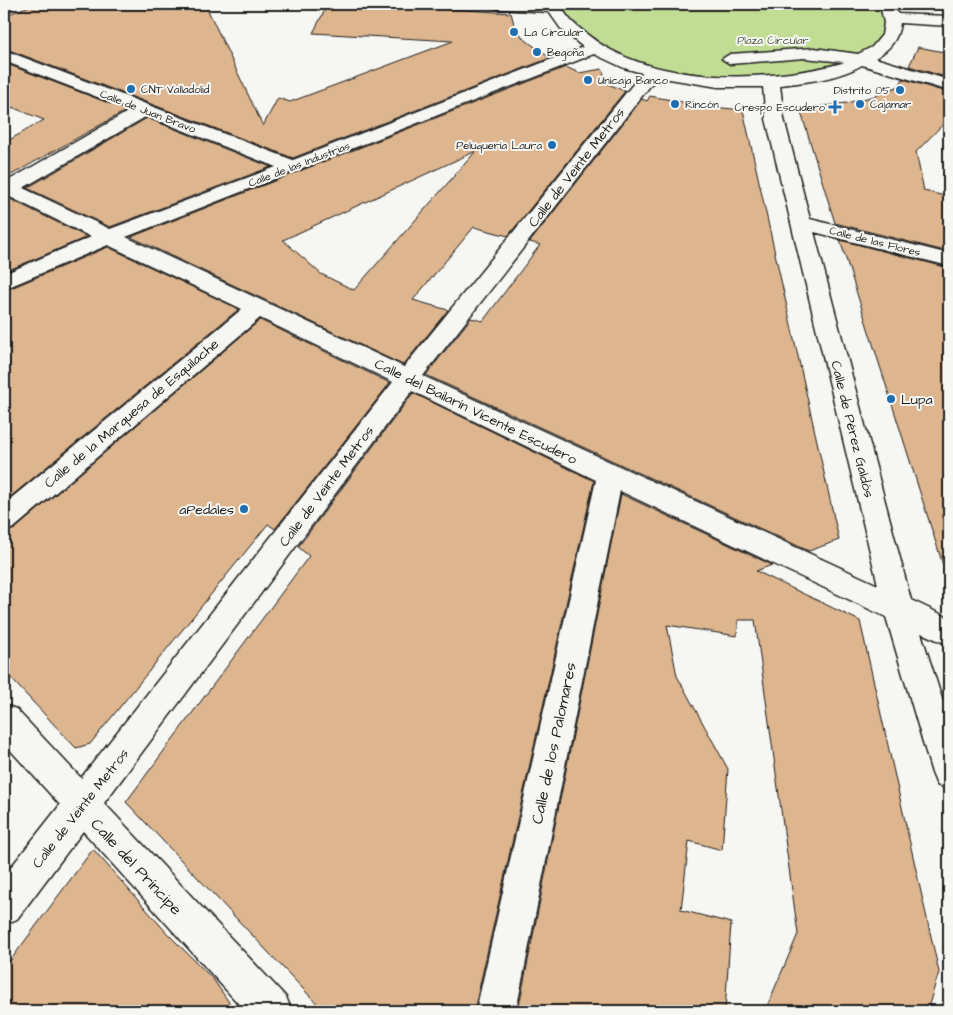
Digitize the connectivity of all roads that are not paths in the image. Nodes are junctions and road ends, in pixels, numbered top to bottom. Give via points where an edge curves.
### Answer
1 (7, 4) edge
2 (498, 4) edge
3 (4, 5) edge
4 (554, 6) edge
5 (890, 11) edge
6 (949, 21) edge
7 (594, 48) junction
8 (4, 55) edge
9 (730, 59) dead end
10 (865, 60) junction
11 (653, 70) junction
12 (771, 83) junction
13 (949, 86) edge
14 (145, 110) junction
15 (292, 167) junction
16 (6, 188) edge
17 (801, 223) junction
18 (110, 236) junction
19 (949, 260) edge
20 (4, 282) edge
21 (259, 307) junction
22 (408, 379) junction
23 (610, 476) junction
24 (4, 520) edge
25 (898, 608) junction
26 (949, 632) edge
27 (4, 720) edge
28 (949, 773) edge
29 (82, 806) junction
30 (4, 906) edge
31 (272, 1011) edge
32 (496, 1011) edge

1 - 3 street
2 - 4 street
4 - 7 street via 574,33
5 - 6 street
5 - 10 street via 889,38
7 - 11 street
7 - 15 street, Calle de las Industrias
8 - 14 street, Calle de Juan Bravo
9 - 10 street via 805,53
10 - 12 street via 824,75
10 - 13 street
11 - 12 street via 696,79
11 - 22 street, Calle de Veinte Metros
12 - 17 street, Calle de Pérez Galdós via 775,119
14 - 15 street, Calle de Juan Bravo
14 - 16 street
15 - 18 street, Calle de las Industrias
16 - 18 street, Calle del Bailarín Vicente Escudero
17 - 19 street, Calle de las Flores
17 - 25 street, Calle de Pérez Galdós
18 - 20 street, Calle de las Industrias
18 - 21 street, Calle del Bailarín Vicente Escudero
21 - 22 street, Calle del Bailarín Vicente Escudero
21 - 24 street, Calle de la Marquesa de Esquilache
22 - 23 street, Calle del Bailarín Vicente Escudero
22 - 29 street, Calle de Veinte Metros
23 - 25 street, Calle del Bailarín Vicente Escudero
23 - 32 street, Calle de los Palomares
25 - 26 street, Calle del Bailarín Vicente Escudero
25 - 28 street, Calle de Pérez Galdós
27 - 29 street, Calle del Príncipe
29 - 30 street, Calle de Veinte Metros
29 - 31 street, Calle del Príncipe

